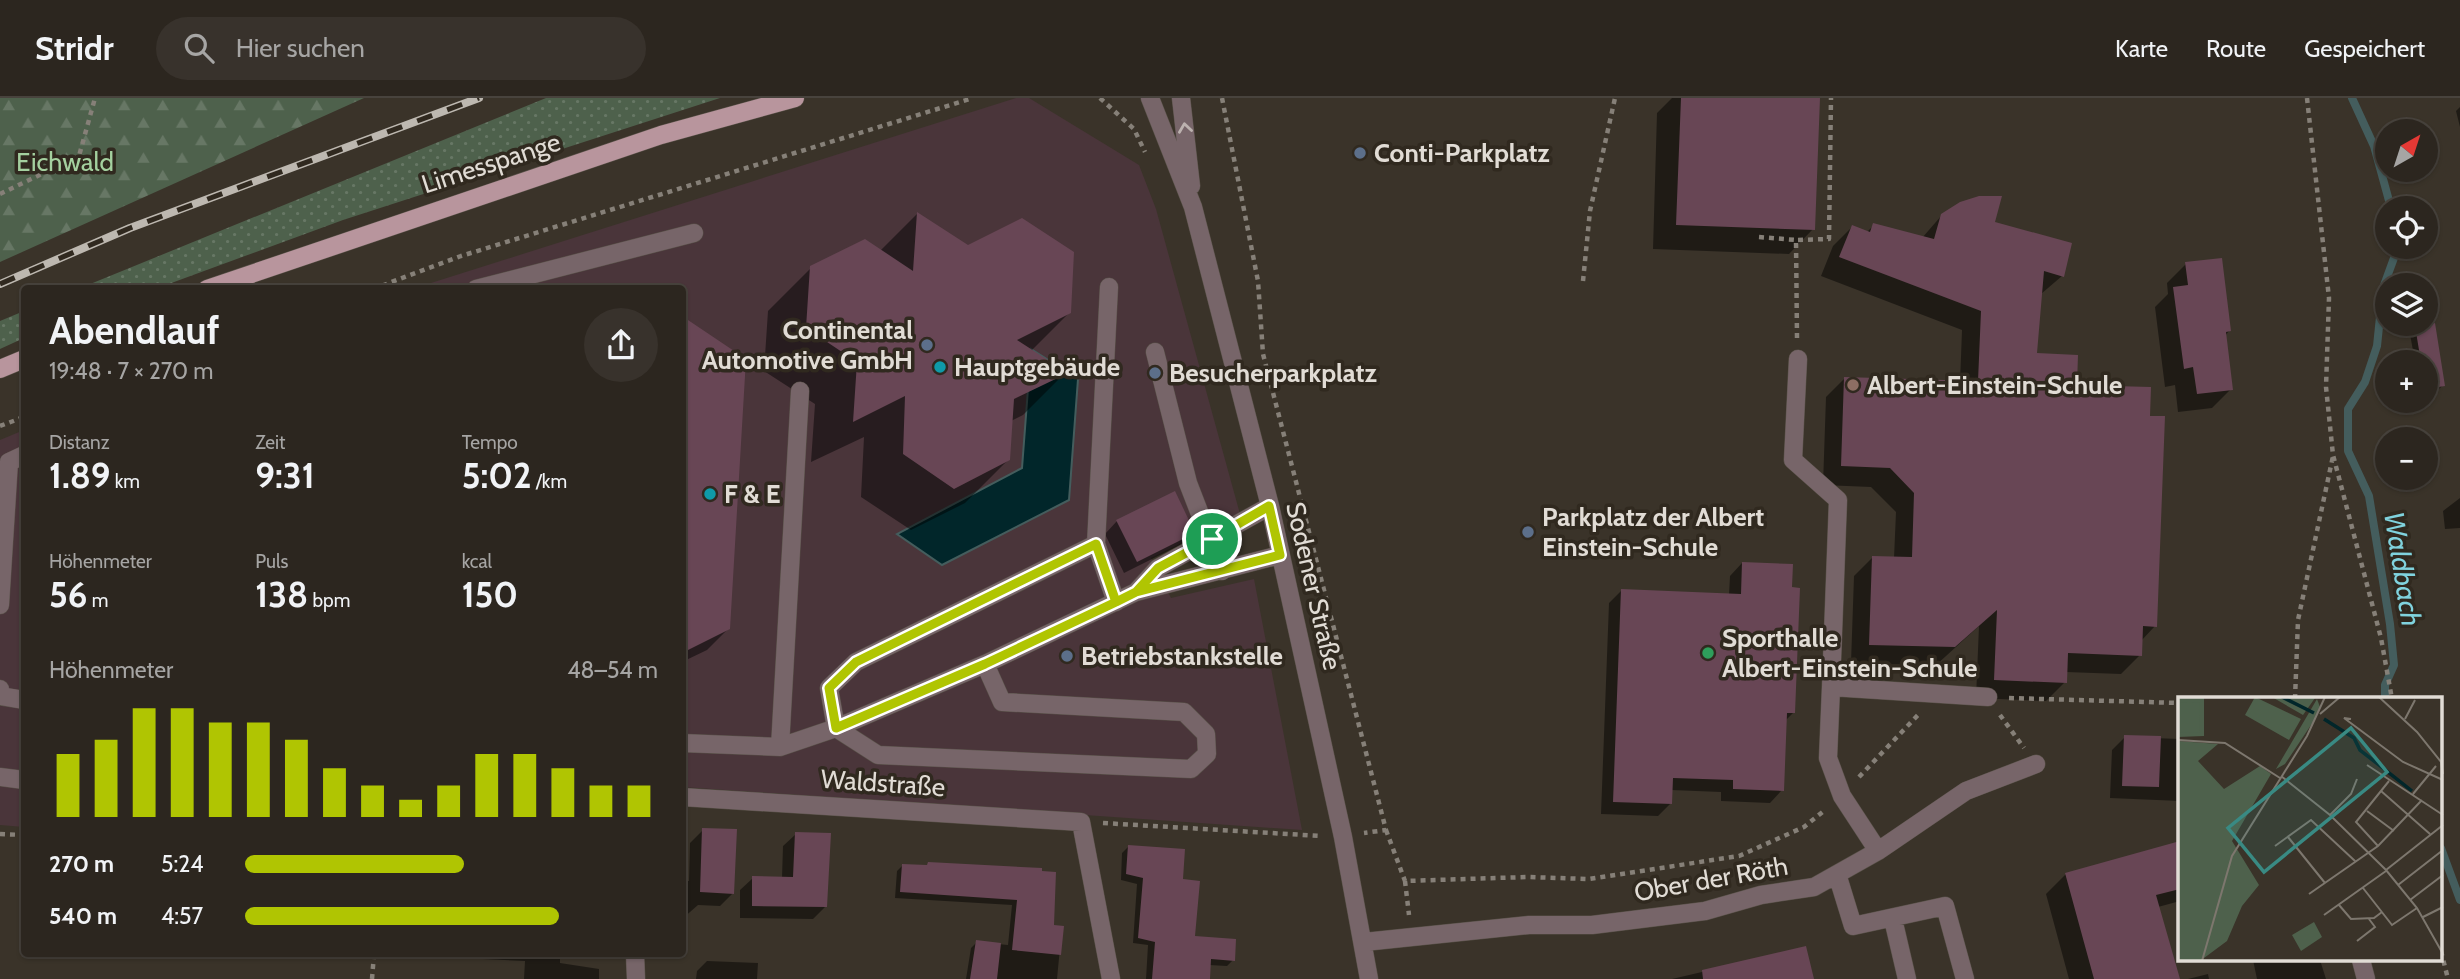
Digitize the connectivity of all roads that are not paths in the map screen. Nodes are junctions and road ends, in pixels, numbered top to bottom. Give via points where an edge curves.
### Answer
1 (795, 98) edge
2 (1139, 98) edge
3 (1181, 98) edge
4 (1154, 106) edge
5 (1193, 207) junction
6 (694, 233) dead end
7 (219, 285) edge
8 (492, 285) edge
9 (1110, 287) dead end
10 (1155, 352) dead end
11 (1798, 359) road end
12 (21, 360) edge
13 (0, 369) edge
14 (800, 391) dead end
15 (11, 461) edge
16 (1269, 506) junction
17 (1212, 539) junction
18 (1096, 544) junction
19 (1280, 555) junction
20 (1222, 571) junction
21 (1136, 592) junction
22 (1116, 602) junction
23 (0, 605) edge
24 (985, 664) junction
25 (1832, 687) junction
26 (0, 688) edge
27 (1987, 697) road end
28 (0, 698) edge
29 (21, 700) edge
30 (836, 728) junction
31 (686, 743) edge
32 (780, 747) junction
33 (2035, 764) road end
34 (0, 777) edge
35 (21, 780) edge
36 (686, 797) edge
37 (1878, 851) junction
38 (1837, 874) junction
39 (1893, 919) junction
40 (1364, 942) junction
41 (635, 957) edge
42 (2362, 962) edge
43 (636, 979) edge
44 (1111, 979) edge
45 (1369, 979) edge
46 (1907, 979) edge
47 (1965, 979) edge
48 (2366, 979) edge

1 - 7 main road, Limesspange via 662,135
2 - 4 street
5 -> 3 street, Sodener Straße
4 - 5 street, Sodener Straße
5 - 16 street, Sodener Straße
6 - 8 street
9 - 18 street
10 - 17 street via 1188,483
11 - 25 street via 1793,460 1838,500
12 - 13 main road
14 - 32 street
15 - 23 street
16 - 17 street
16 - 19 street, Sodener Straße
17 - 20 street
17 - 21 street via 1153,572
18 - 22 street
18 - 30 street via 856,662 829,688
19 - 20 street
19 - 40 street, Sodener Straße
20 - 21 street
21 - 22 street
22 - 24 street
24 - 30 street
24 - 30 street via 1002,702 1184,712 1206,734 1207,754 1191,769 878,755
25 - 27 street
25 - 37 street via 1828,758 1842,796
26 - 28 street
28 - 29 street
30 - 32 street
31 - 32 street
33 - 37 street, Ober der Röth via 1966,791
34 - 35 street
36 - 44 street, Waldstraße via 1081,822
37 - 38 street, Ober der Röth
38 - 39 street via 1853,926
38 - 40 street, Ober der Röth via 1814,887 1761,895 1705,911 1592,925 1529,925
39 - 46 street
39 - 47 street via 1945,906
40 - 45 street, Sodener Straße
41 - 43 street
42 - 48 street

